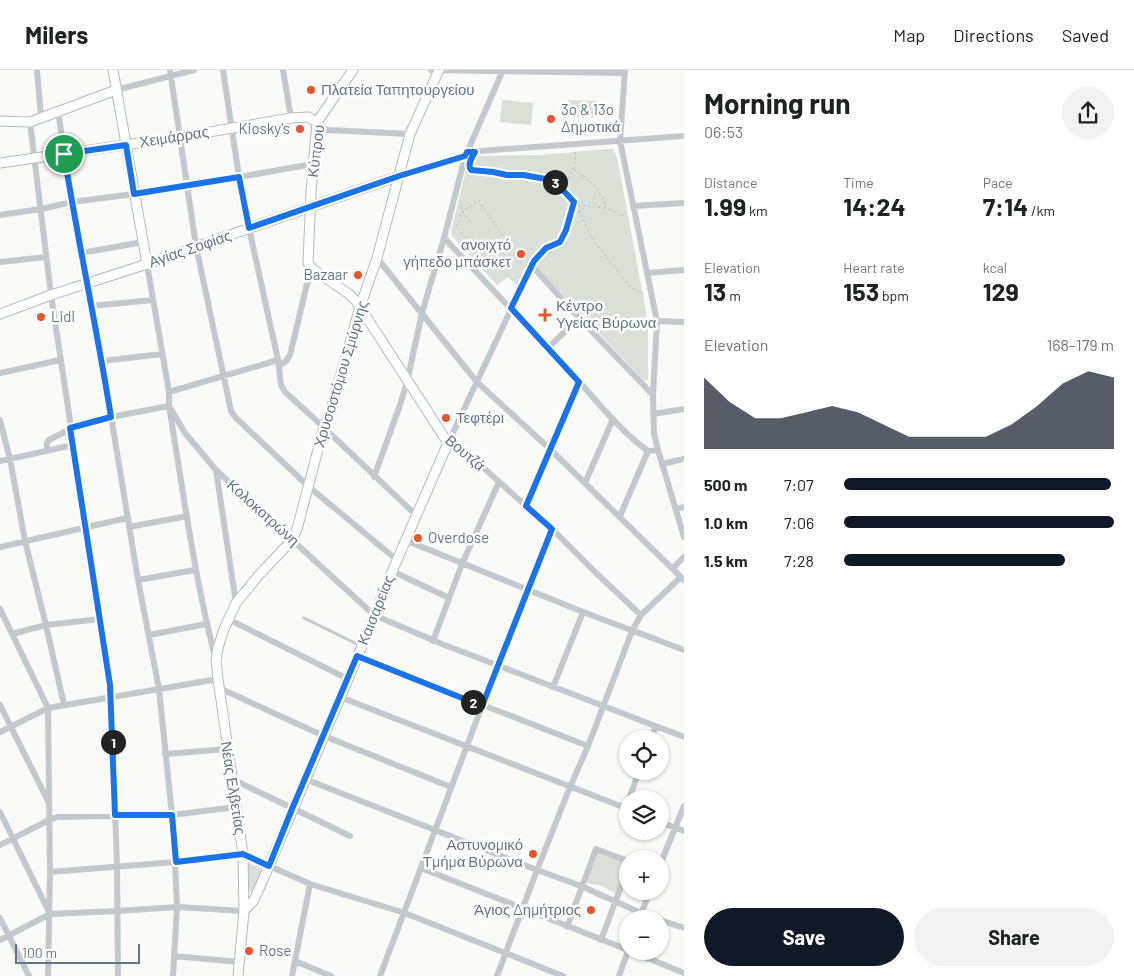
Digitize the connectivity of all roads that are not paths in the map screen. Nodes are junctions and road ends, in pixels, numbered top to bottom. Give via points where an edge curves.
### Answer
1 (37, 70) edge
2 (106, 70) edge
3 (113, 70) edge
4 (194, 70) edge
5 (223, 70) edge
6 (283, 70) edge
7 (353, 70) edge
8 (431, 70) edge
9 (439, 70) edge
10 (503, 71) edge
11 (568, 71) edge
12 (624, 72) edge
13 (170, 73) edge
14 (116, 90) junction
15 (58, 110) junction
16 (42, 118) junction
17 (291, 118) junction
18 (0, 121) edge
19 (30, 122) junction
20 (317, 122) junction
21 (232, 128) junction
22 (410, 134) junction
23 (684, 136) edge
24 (180, 137) junction
25 (620, 141) junction
26 (126, 145) junction
27 (64, 154) junction
28 (466, 154) junction
29 (34, 158) junction
30 (0, 164) edge
31 (313, 164) junction
32 (399, 176) junction
33 (239, 177) junction
34 (187, 185) junction
35 (134, 194) junction
36 (72, 202) junction
37 (684, 203) edge
38 (633, 206) junction
39 (310, 208) junction
40 (41, 209) junction
41 (0, 215) edge
42 (249, 228) junction
43 (444, 238) junction
44 (143, 242) junction
45 (196, 246) junction
46 (81, 253) junction
47 (46, 257) junction
48 (377, 258) junction
49 (0, 262) edge
50 (147, 264) junction
51 (314, 270) junction
52 (684, 270) edge
53 (648, 273) junction
54 (87, 283) junction
55 (50, 296) junction
56 (153, 300) junction
57 (91, 306) junction
58 (360, 308) junction
59 (511, 308) junction
60 (422, 313) junction
61 (0, 314) edge
62 (579, 318) junction
63 (657, 321) junction
64 (684, 322) edge
65 (548, 348) junction
66 (162, 354) junction
67 (60, 360) junction
68 (102, 361) junction
69 (279, 363) junction
70 (0, 372) edge
71 (224, 377) junction
72 (407, 382) junction
73 (477, 382) junction
74 (579, 382) junction
75 (169, 392) junction
76 (653, 395) junction
77 (169, 406) junction
78 (684, 409) edge
79 (653, 414) junction
80 (111, 417) junction
81 (613, 419) junction
82 (0, 420) edge
83 (324, 427) junction
84 (70, 428) junction
85 (448, 443) junction
86 (73, 446) junction
87 (550, 449) junction
88 (658, 450) junction
89 (47, 451) junction
90 (648, 451) junction
91 (10, 459) junction
92 (684, 459) edge
93 (0, 461) edge
94 (662, 464) junction
95 (216, 470) junction
96 (374, 476) junction
97 (499, 482) junction
98 (585, 483) junction
99 (308, 486) junction
100 (526, 506) junction
101 (684, 507) edge
102 (676, 509) junction
103 (416, 515) junction
104 (187, 516) junction
105 (620, 516) junction
106 (127, 518) junction
107 (129, 527) junction
108 (86, 528) junction
109 (552, 529) junction
110 (684, 537) edge
111 (292, 540) junction
112 (405, 540) junction
113 (25, 542) junction
114 (0, 547) edge
115 (684, 557) edge
116 (397, 560) junction
117 (462, 564) junction
118 (673, 568) junction
119 (195, 570) junction
120 (392, 572) junction
121 (683, 578) edge
122 (138, 580) junction
123 (529, 590) junction
124 (449, 598) junction
125 (236, 603) junction
126 (0, 608) edge
127 (582, 612) junction
128 (374, 615) junction
129 (641, 615) junction
130 (304, 618) dead end
131 (100, 619) junction
132 (228, 619) junction
133 (206, 624) junction
134 (46, 625) junction
135 (632, 631) junction
136 (12, 634) junction
137 (149, 635) junction
138 (433, 641) junction
139 (362, 646) junction
140 (684, 650) edge
141 (357, 656) junction
142 (216, 661) junction
143 (498, 666) junction
144 (348, 679) junction
145 (218, 683) junction
146 (553, 687) junction
147 (159, 689) junction
148 (111, 697) junction
149 (340, 697) junction
150 (0, 705) edge
151 (64, 705) junction
152 (482, 706) junction
153 (604, 706) junction
154 (48, 708) junction
155 (656, 726) junction
156 (11, 727) junction
157 (654, 730) edge
158 (0, 732) edge
159 (324, 736) junction
160 (684, 737) edge
161 (588, 746) junction
162 (466, 747) junction
163 (227, 749) junction
164 (165, 754) junction
165 (232, 779) junction
166 (305, 779) junction
167 (570, 787) junction
168 (451, 788) junction
169 (49, 804) junction
170 (619, 804) edge
171 (684, 806) edge
172 (236, 807) junction
173 (292, 809) junction
174 (0, 812) edge
175 (115, 815) junction
176 (172, 815) junction
177 (49, 820) junction
178 (669, 826) edge
179 (675, 828) junction
180 (436, 829) junction
181 (684, 831) edge
182 (350, 836) dead end
183 (13, 838) junction
184 (0, 845) edge
185 (666, 850) edge
186 (243, 854) junction
187 (619, 857) edge
188 (176, 862) junction
189 (117, 866) junction
190 (269, 866) junction
191 (421, 868) junction
192 (537, 870) junction
193 (50, 872) junction
194 (310, 884) junction
195 (582, 886) junction
196 (619, 894) edge
197 (616, 902) junction
198 (177, 907) junction
199 (522, 908) junction
200 (630, 910) edge
201 (117, 911) junction
202 (244, 912) junction
203 (405, 913) junction
204 (50, 914) junction
205 (0, 918) edge
206 (669, 923) edge
207 (567, 927) junction
208 (684, 928) edge
209 (8, 935) junction
210 (0, 940) edge
211 (601, 940) junction
212 (619, 947) edge
213 (506, 953) junction
214 (174, 956) junction
215 (625, 960) edge
216 (651, 960) edge
217 (295, 961) junction
218 (239, 962) junction
219 (684, 973) edge
220 (29, 976) edge
221 (48, 976) edge
222 (118, 976) edge
223 (173, 976) edge
224 (238, 976) edge
225 (292, 976) edge
226 (330, 976) edge
227 (380, 976) edge
228 (496, 976) edge
229 (563, 976) edge
230 (619, 976) edge

1 - 16 street
2 - 3 street
3 - 14 street
4 - 13 street
5 - 21 street
6 - 17 street
7 - 20 street, Κύπρου
8 - 9 street
9 - 10 street
9 - 22 street, Χρυσοστόμου Σμύρνης
10 - 11 street
10 - 28 street
11 - 12 street
12 - 25 street
13 - 14 street
13 - 24 street
14 - 15 street
14 - 26 street
15 - 16 street
15 - 27 street
16 - 19 street
17 - 20 street, Χειμάρρας via 308,117
17 - 21 street, Χειμάρρας
18 - 19 street
19 - 29 street
20 - 22 street via 328,130
20 - 31 street, Κύπρου
21 - 24 street, Χειμάρρας
21 - 33 street
22 - 32 street, Χρυσοστόμου Σμύρνης
23 - 25 street, Αγίας Σοφίας
24 - 26 street, Χειμάρρας
24 - 34 street
25 - 28 street, Αγίας Σοφίας
25 - 38 street
26 - 27 street, Χειμάρρας
26 - 35 street
27 - 29 street, Χειμάρρας
27 - 36 street
28 - 32 street, Αγίας Σοφίας
28 - 43 street
29 - 30 street, Χειμάρρας
29 - 40 street
31 - 33 street
31 - 39 street, Κύπρου
32 - 39 street, Αγίας Σοφίας
32 - 48 street, Χρυσοστόμου Σμύρνης
33 - 34 street
33 - 42 street
34 - 35 street
34 - 45 street
35 - 36 street
35 - 44 street
36 - 40 street
36 - 46 street
37 - 38 street
38 - 53 street
39 - 42 street, Αγίας Σοφίας
39 - 51 street, Κύπρου via 308,263
40 - 41 street
40 - 47 street
42 - 45 street, Αγίας Σοφίας
42 - 69 street
43 - 59 street
43 - 60 street
44 - 46 street
44 - 50 street
45 - 50 street, Αγίας Σοφίας
45 - 71 street
46 - 54 street
47 - 49 street
47 - 55 street
48 - 58 street, Χρυσοστόμου Σμύρνης
48 - 60 street
50 - 54 street, Αγίας Σοφίας
50 - 56 street
51 - 58 street, Βουτζά via 349,294
51 - 69 street via 290,355
52 - 53 street
53 - 63 street
54 - 55 street, Αγίας Σοφίας
54 - 57 street
55 - 61 street, Αγίας Σοφίας
55 - 67 street
56 - 57 street
56 - 66 street
57 - 68 street
58 - 72 street, Βουτζά
58 - 83 street, Χρυσοστόμου Σμύρνης
59 - 62 street, Καισαρείας via 530,269 534,268
59 - 65 street
59 - 73 street, Καισαρείας
60 - 72 street
60 - 73 street
62 - 65 street
62 - 76 street
63 - 64 street
63 - 76 street
65 - 74 street
66 - 68 street
66 - 75 street
67 - 70 street
67 - 84 street
68 - 80 street
69 - 71 street
69 - 83 street via 285,392
71 - 75 street
71 - 99 street via 234,417
72 - 85 street, Βουτζά
72 - 96 street
73 - 85 street, Καισαρείας
73 - 87 street
74 - 81 street
74 - 87 street
75 - 77 street
76 - 79 street
77 - 80 street
77 - 95 street, Κολοκοτρώνη via 185,433
77 - 104 street
78 - 79 street
79 - 88 street
80 - 84 street
80 - 106 street
81 - 90 street
81 - 98 street
82 - 91 street
83 - 96 street
83 - 99 street, Χρυσοστόμου Σμύρνης
84 - 86 street
84 - 89 street via 49,440
85 - 97 street, Βουτζά via 460,447
85 - 103 street, Καισαρείας
86 - 89 street
86 - 108 street
87 - 98 street
87 - 100 street
88 - 90 street
88 - 94 street
89 - 91 street
90 - 105 street
91 - 93 street
91 - 113 street
92 - 94 street
94 - 102 street
95 - 111 street, Κολοκοτρώνη
95 - 125 street
96 - 103 street
97 - 100 street, Βουτζά
97 - 117 street
98 - 105 street
99 - 111 street, Χρυσοστόμου Σμύρνης
99 - 116 street
100 - 109 street, Βουτζά
101 - 102 street
102 - 110 street
103 - 112 street, Καισαρείας
104 - 107 street
104 - 119 street
105 - 118 street
106 - 107 street
106 - 108 street
107 - 122 street
108 - 113 street
108 - 131 street
109 - 123 street
109 - 129 street, Βουτζά
111 - 125 street, Χρυσοστόμου Σμύρνης
111 - 128 street, Κολοκοτρώνη
112 - 116 street, Καισαρείας
112 - 117 street
113 - 114 street
113 - 134 street
115 - 118 street
116 - 120 street, Καισαρείας
117 - 123 street
117 - 124 street
118 - 121 street
119 - 122 street
119 - 133 street
120 - 124 street
120 - 128 street, Καισαρείας
121 - 129 street
122 - 137 street
123 - 127 street
123 - 143 street
124 - 138 street
125 - 132 street, Χρυσοστόμου Σμύρνης
126 - 136 street
127 - 135 street
127 - 146 street
128 - 138 street, Κολοκοτρώνη
128 - 139 street, Καισαρείας
129 - 135 street
130 - 139 lane
131 - 134 street
131 - 148 street
132 - 142 street, Χρυσοστόμου Σμύρνης
132 - 144 street
133 - 137 street
133 - 142 street
134 - 136 street
134 - 151 street
135 - 140 street
135 - 153 street
136 - 154 street
137 - 147 street
138 - 143 street, Κολοκοτρώνη
139 - 141 street, Καισαρείας
141 - 144 street, Καισαρείας
141 - 152 street
142 - 145 street, Νέας Ελβετίας
143 - 146 street, Κολοκοτρώνη
143 - 152 street
144 - 149 street, Καισαρείας
145 - 147 street
145 - 159 street
145 - 163 street, Νέας Ελβετίας
146 - 153 street, Κολοκοτρώνη
147 - 148 street
147 - 164 street
148 - 151 street
148 - 175 street
149 - 159 street, Καισαρείας
149 - 162 street
150 - 156 street
151 - 154 street
152 - 161 street
152 - 162 street
153 - 155 street, Κολοκοτρώνη
153 - 161 street
154 - 156 street
154 - 169 street
155 - 157 street
155 - 160 street, Κολοκοτρώνη
156 - 158 street
156 - 169 street
159 - 166 street, Καισαρείας
159 - 168 street
161 - 167 street
162 - 167 street
162 - 168 street
163 - 164 street
163 - 165 street, Νέας Ελβετίας
164 - 176 street
165 - 172 street, Νέας Ελβετίας
165 - 173 street
166 - 173 street, Καισαρείας
166 - 180 street
167 - 170 street
167 - 192 street
168 - 180 street
169 - 177 street
171 - 179 street
172 - 176 street
172 - 186 street, Νέας Ελβετίας
173 - 182 street
173 - 190 street, Καισαρείας
174 - 183 street
175 - 176 street
175 - 177 street
175 - 189 street
176 - 188 street
177 - 183 street
177 - 193 street
178 - 179 street
179 - 181 street
179 - 185 street
180 - 191 street
180 - 192 street
183 - 184 street
183 - 204 street
186 - 188 street
186 - 190 street
186 - 202 street, Νέας Ελβετίας
187 - 195 street via 596,848
188 - 189 street
188 - 198 street
189 - 193 street
189 - 201 street
190 - 194 street
190 - 202 street, Καισαρείας via 254,900
191 - 199 street
191 - 203 street
192 - 195 street
192 - 199 street
193 - 204 street
194 - 203 street
194 - 217 street
195 - 197 street
195 - 207 street
196 - 197 street
197 - 200 street
197 - 211 street
198 - 201 street
198 - 202 street
198 - 214 street
199 - 207 street
199 - 213 street
201 - 204 street
201 - 222 street
202 - 218 street, Νέας Ελβετίας
203 - 213 street
203 - 227 street
204 - 209 street
204 - 221 street
205 - 209 street
206 - 208 street
207 - 211 street
209 - 210 street
209 - 220 street
211 - 212 street
213 - 228 street
213 - 229 street
214 - 218 street
214 - 223 street
215 - 230 street
216 - 219 street
217 - 225 street
217 - 226 street
218 - 224 street, Νέας Ελβετίας

